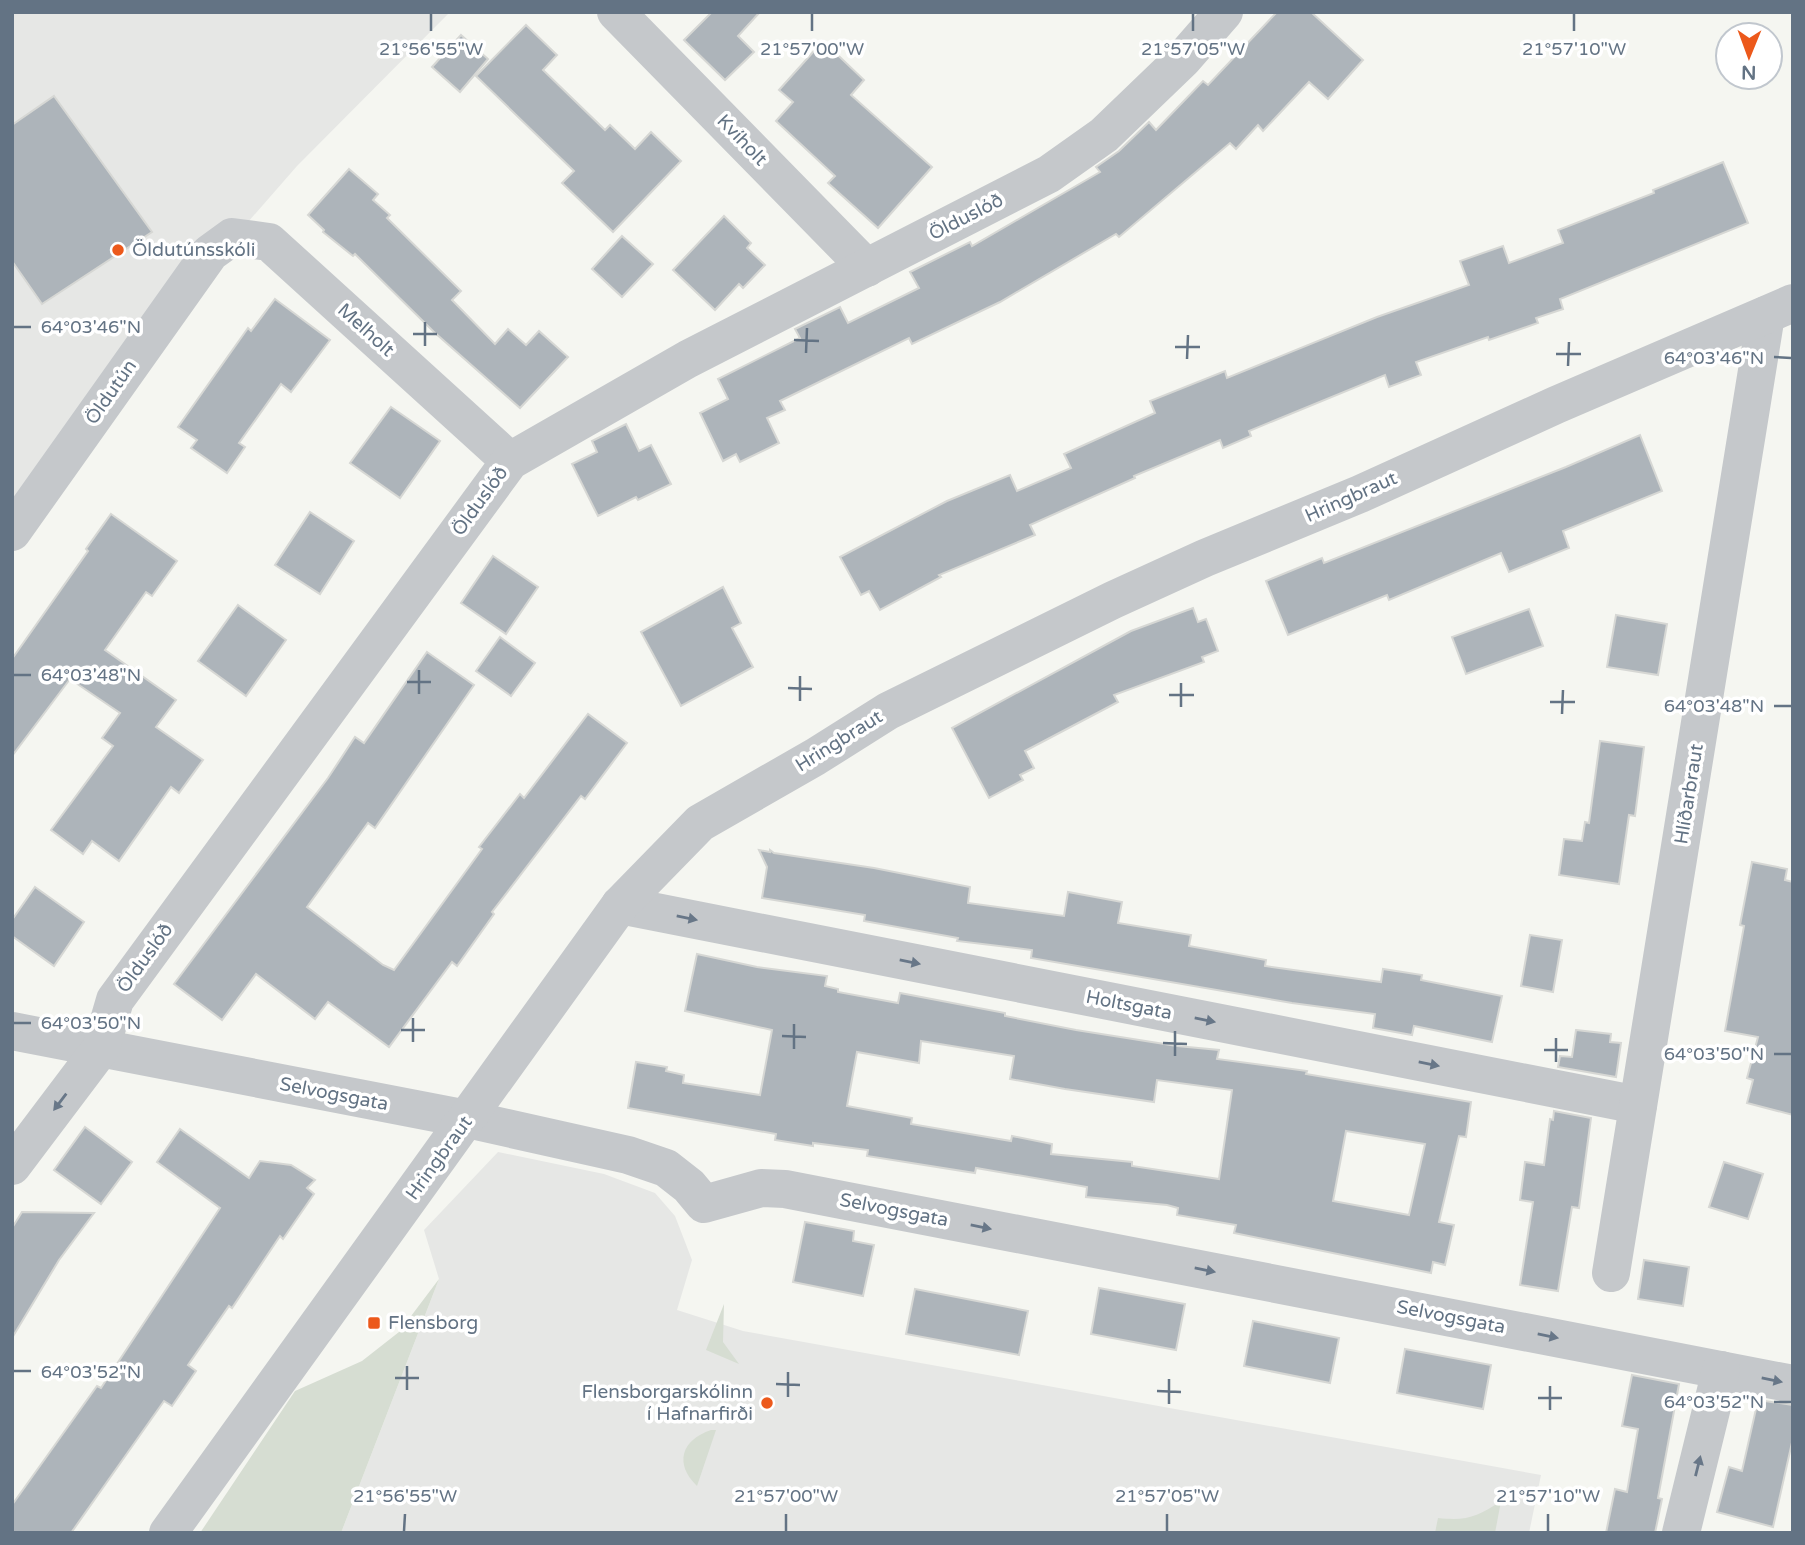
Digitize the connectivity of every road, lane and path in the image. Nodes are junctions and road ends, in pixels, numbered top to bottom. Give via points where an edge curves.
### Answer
1 (616, 12) edge
2 (1224, 12) edge
3 (210, 253) joint
4 (867, 268) junction
5 (1779, 309) edge
6 (510, 461) junction
7 (12, 532) edge
8 (620, 905) junction
9 (12, 1031) edge
10 (101, 1048) junction
11 (1638, 1105) junction
12 (467, 1119) junction
13 (12, 1166) edge
14 (1611, 1273) dead end
15 (1721, 1370) junction
16 (1793, 1384) edge
17 (168, 1533) edge
18 (1681, 1533) edge

1 - 4 street, Kvíholt
2 - 4 street, Ölduslóð via 1104,135 1049,174
3 - 6 street, Melholt via 232,237 269,242
3 - 7 street, Öldutún
4 - 6 street, Ölduslóð via 688,359
5 - 8 street, Hringbraut via 1182,569 888,711 701,823
5 - 11 street, Hlíðarbraut
6 - 10 street, Ölduslóð via 115,1000
8 -> 11 street, Holtsgata
8 - 12 street, Hringbraut
9 - 10 street, Selvogsgata
10 - 12 street, Selvogsgata
10 -> 13 street, Ölduslóð
11 - 14 street, Hlíðarbraut
12 -> 15 street, Selvogsgata via 628,1155 666,1168 705,1204 761,1188 785,1189
12 - 17 street, Hringbraut
15 -> 16 street, Selvogsgata
18 -> 15 street

